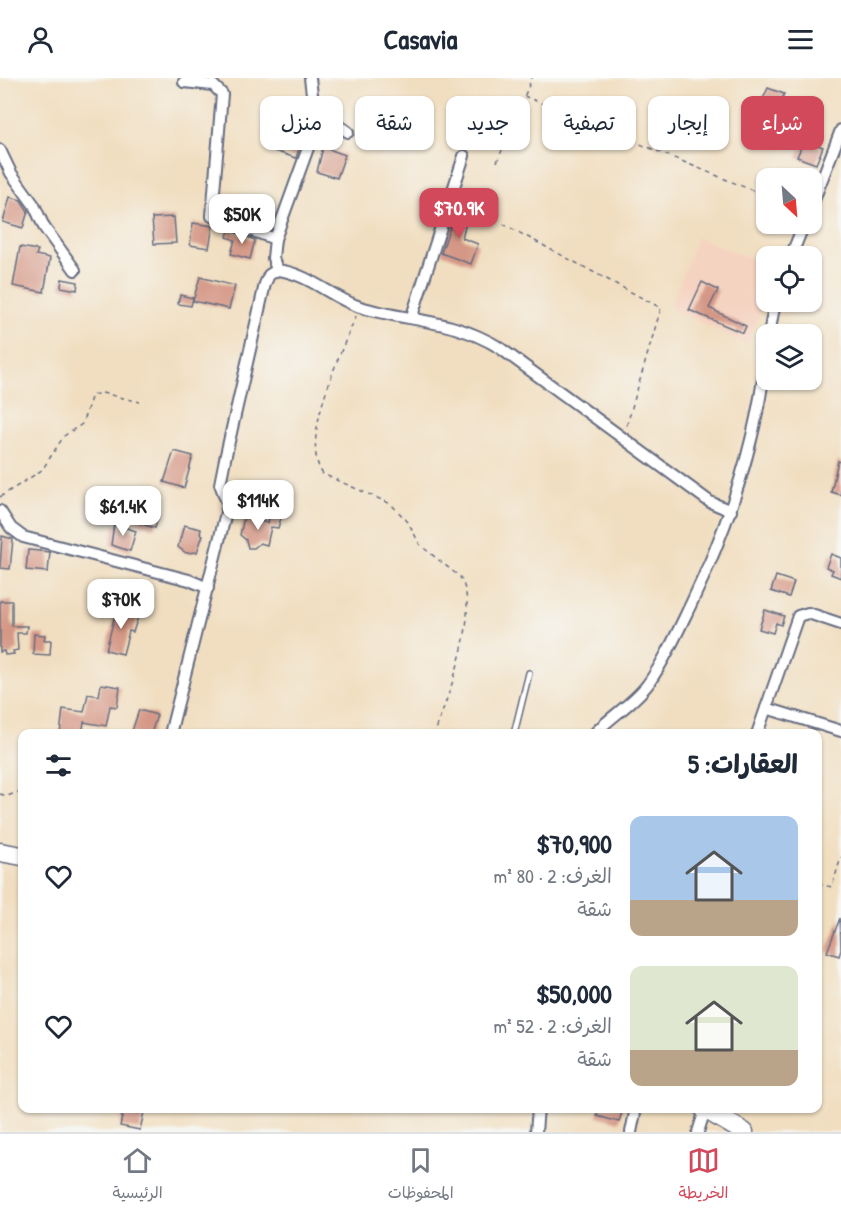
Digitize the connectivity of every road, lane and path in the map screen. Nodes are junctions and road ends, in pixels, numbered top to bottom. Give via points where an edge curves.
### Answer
1 (310, 78) edge
2 (532, 78) edge
3 (184, 82) dead end
4 (312, 96) edge
5 (524, 96) edge
6 (530, 98) edge
7 (343, 129) edge
8 (348, 132) dead end
9 (840, 135) edge
10 (0, 150) edge
11 (307, 150) edge
12 (502, 150) edge
13 (464, 156) dead end
14 (497, 162) dead end
15 (822, 180) edge
16 (756, 192) edge
17 (503, 224) dead end
18 (275, 239) junction
19 (75, 270) dead end
20 (277, 270) junction
21 (359, 307) junction
22 (412, 316) junction
23 (762, 390) edge
24 (140, 402) dead end
25 (624, 438) junction
26 (0, 497) edge
27 (0, 511) edge
28 (730, 511) junction
29 (208, 588) junction
30 (841, 624) edge
31 (529, 673) dead end
32 (766, 708) junction
33 (171, 729) edge
34 (436, 729) edge
35 (515, 729) edge
36 (599, 729) edge
37 (759, 729) edge
38 (841, 731) edge
39 (18, 792) edge
40 (0, 794) edge
41 (0, 852) edge
42 (18, 855) edge
43 (841, 857) edge
44 (822, 885) edge
45 (538, 1113) edge
46 (635, 1113) edge
47 (703, 1113) edge
48 (711, 1113) edge
49 (536, 1132) edge
50 (631, 1132) edge
51 (698, 1132) edge
52 (744, 1132) edge

1 - 4 street
2 - 5 path
3 - 18 street via 213,85 222,94 212,216
6 - 16 path
7 - 8 street
9 - 15 street
10 - 19 street via 44,227
11 - 18 street
12 - 14 path
13 - 22 street
17 - 25 path via 662,308
18 - 20 street via 273,258
20 - 21 street via 292,273
20 - 29 street via 269,275 266,284 225,459 220,484 228,505
21 - 22 street
21 - 34 path via 328,384 314,450 323,474 391,504 408,522 420,545 464,583 468,616
22 - 25 street via 476,334
23 - 28 street via 757,423
24 - 26 path via 102,393 92,395 82,424 64,436 42,470
25 - 28 street via 710,502
27 - 29 street via 22,537
28 - 36 street via 709,567 658,669 646,686
29 - 33 street
30 - 32 street via 808,613 798,616
31 - 35 lane
32 - 37 street
32 - 38 street
39 - 40 path
41 - 42 highway
43 - 44 path via 832,887
45 - 49 street
46 - 50 street
47 - 51 street
48 - 52 highway

